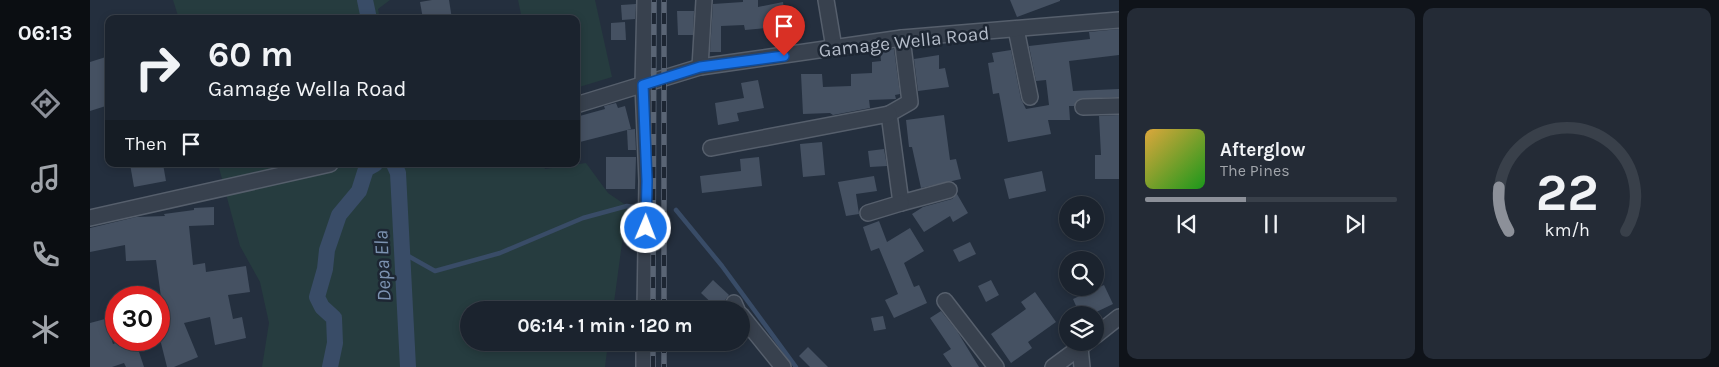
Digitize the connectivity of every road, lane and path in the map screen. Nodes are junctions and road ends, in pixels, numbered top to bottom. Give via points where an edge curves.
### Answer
1 (646, 0) edge
2 (704, 0) edge
3 (826, 0) edge
4 (1119, 20) edge
5 (1016, 29) junction
6 (902, 38) junction
7 (834, 48) junction
8 (700, 67) junction
9 (643, 85) junction
10 (1030, 97) dead end
11 (580, 104) edge
12 (1119, 106) edge
13 (1083, 107) dead end
14 (889, 114) junction
15 (711, 148) dead end
16 (317, 167) edge
17 (949, 190) dead end
18 (901, 204) junction
19 (868, 213) dead end
20 (90, 218) edge
21 (645, 301) edge
22 (945, 301) dead end
23 (1119, 318) edge
24 (750, 325) edge
25 (1104, 329) edge
26 (644, 351) edge
27 (1077, 351) edge
28 (1084, 351) edge
29 (644, 367) edge
30 (783, 367) edge
31 (996, 367) edge
32 (1053, 367) edge
33 (1082, 367) edge

1 - 9 street
2 - 8 street
3 - 7 street
4 - 5 street, Gamage Wella Road
5 - 6 street, Gamage Wella Road
5 - 10 street
6 - 7 street, Gamage Wella Road
6 - 14 street via 910,102
7 - 8 street, Gamage Wella Road
8 - 9 street, Gamage Wella Road
9 - 11 street, Gamage Wella Road
9 - 21 street via 647,181
12 - 13 street
14 - 15 street
14 - 18 street
16 - 20 street
17 - 18 street
18 - 19 street
22 - 31 street
23 - 25 street
24 - 30 street
26 - 29 street
27 - 32 street
28 - 33 street

